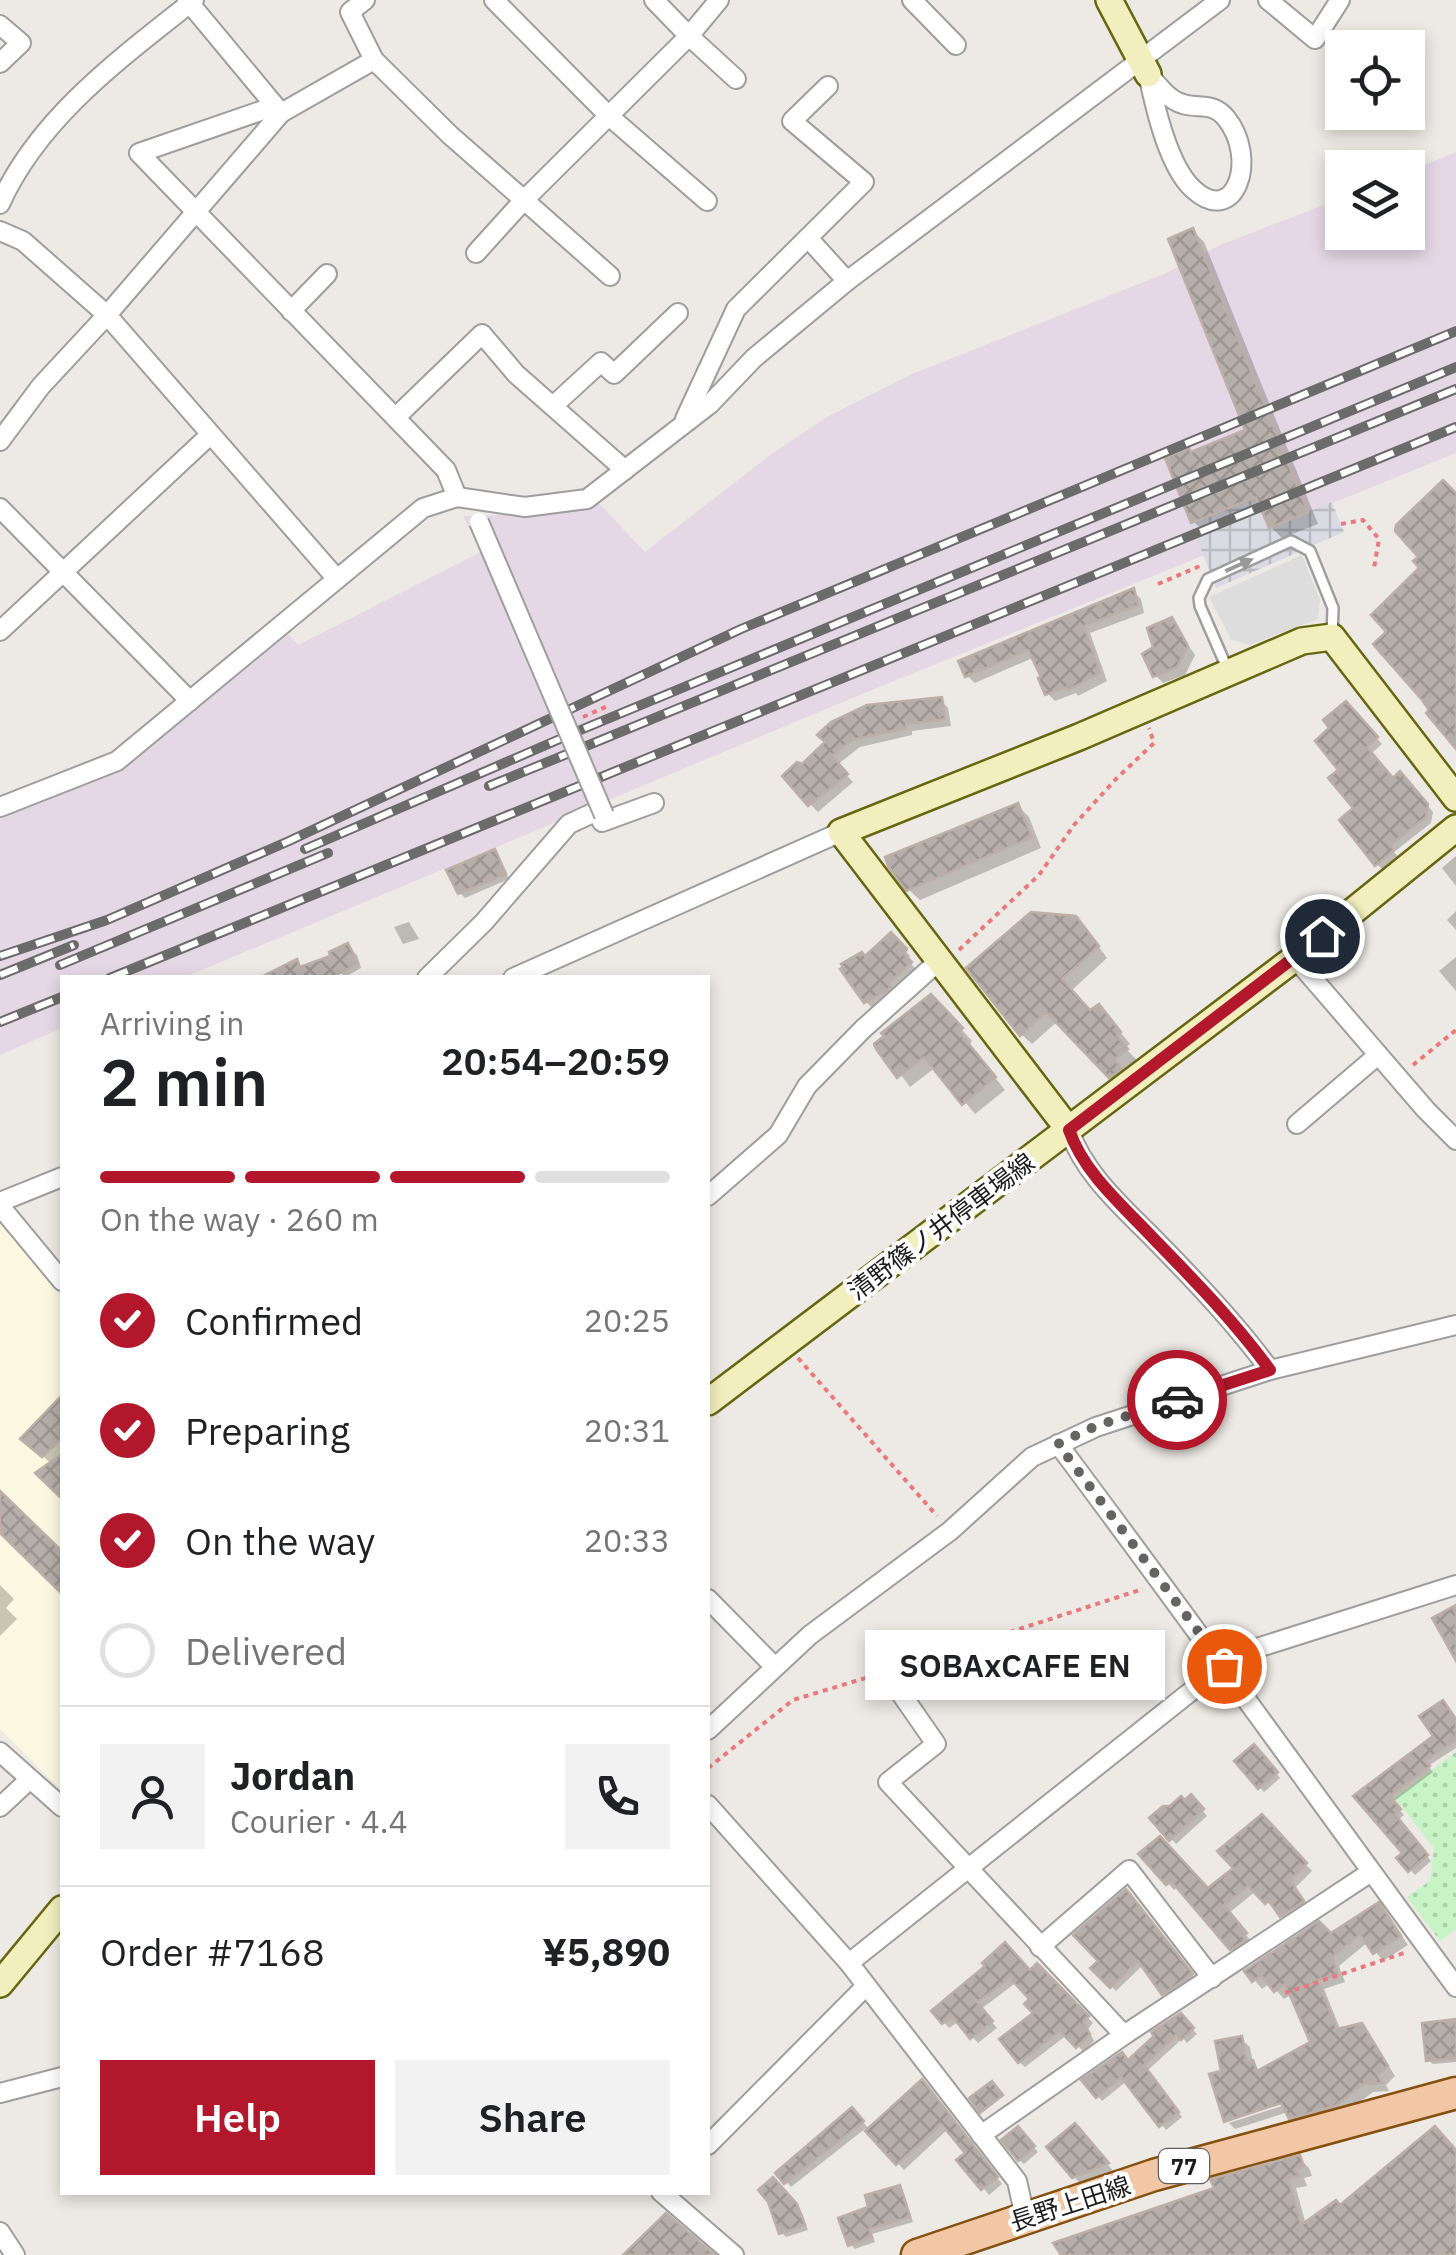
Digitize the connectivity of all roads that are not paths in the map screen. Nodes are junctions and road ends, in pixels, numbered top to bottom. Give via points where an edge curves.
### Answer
1 (365, 0) edge
2 (494, 0) edge
3 (654, 0) edge
4 (719, 0) edge
5 (912, 0) edge
6 (1109, 0) edge
7 (1220, 0) edge
8 (1268, 0) edge
9 (1340, 0) edge
10 (190, 1) edge
11 (0, 25) edge
12 (689, 36) junction
13 (956, 44) dead end
14 (374, 60) junction
15 (0, 62) edge
16 (1145, 68) junction
17 (736, 79) dead end
18 (828, 86) dead end
19 (1186, 106) junction
20 (278, 110) junction
21 (610, 116) junction
22 (1164, 129) junction
23 (524, 200) junction
24 (707, 201) dead end
25 (0, 204) edge
26 (198, 210) junction
27 (0, 231) edge
28 (808, 238) junction
29 (476, 253) dead end
30 (327, 274) dead end
31 (610, 276) dead end
32 (847, 281) junction
33 (291, 311) junction
34 (678, 313) dead end
35 (107, 315) junction
36 (554, 404) junction
37 (396, 417) junction
38 (682, 424) junction
39 (210, 435) junction
40 (0, 441) edge
41 (625, 470) junction
42 (456, 498) junction
43 (0, 508) edge
44 (480, 522) dead end
45 (66, 571) junction
46 (336, 578) junction
47 (528, 604) dead end
48 (0, 631) edge
49 (1332, 638) junction
50 (1228, 670) junction
51 (190, 701) junction
52 (575, 720) road end
53 (1456, 798) edge
54 (654, 803) dead end
55 (0, 807) edge
56 (604, 815) dead end
57 (1456, 828) edge
58 (841, 832) junction
59 (1295, 958) junction
60 (943, 961) junction
61 (430, 975) edge
62 (527, 975) edge
63 (1378, 1055) junction
64 (1297, 1124) dead end
65 (1069, 1130) junction
66 (1456, 1140) edge
67 (60, 1178) edge
68 (710, 1194) edge
69 (0, 1204) edge
70 (60, 1279) edge
71 (1456, 1325) edge
72 (1270, 1370) junction
73 (710, 1400) edge
74 (1058, 1444) junction
75 (1456, 1585) edge
76 (710, 1602) edge
77 (774, 1666) junction
78 (1224, 1666) junction
79 (886, 1672) road end
80 (710, 1728) edge
81 (0, 1752) edge
82 (29, 1780) junction
83 (60, 1805) edge
84 (0, 1807) edge
85 (710, 1807) edge
86 (970, 1868) junction
87 (1372, 1872) junction
88 (60, 1912) edge
89 (1040, 1947) junction
90 (849, 1963) junction
91 (1212, 1978) junction
92 (0, 1984) edge
93 (864, 1987) junction
94 (1456, 1987) edge
95 (1124, 2034) junction
96 (60, 2078) edge
97 (0, 2093) edge
98 (1456, 2093) edge
99 (710, 2135) edge
100 (981, 2135) junction
101 (666, 2195) edge
102 (1025, 2217) junction
103 (0, 2232) edge
104 (15, 2255) edge
105 (734, 2255) edge
106 (917, 2255) edge

1 - 14 street via 350,12
2 - 21 street
3 - 12 street
4 - 12 street
5 - 13 street
6 - 16 street
7 - 16 street
8 - 9 street via 1316,38
10 - 20 street
10 - 25 street via 53,121
11 - 15 street via 20,43
12 - 17 street
12 - 21 street
14 - 20 street
14 - 23 street
16 - 19 street
16 - 22 street
16 - 32 street via 1098,88
18 - 28 street via 792,120 864,182
19 - 22 street
19 - 22 street via 1212,107 1229,122 1243,163 1236,189 1216,199 1191,188
20 - 26 street
20 - 26 street via 138,153
21 - 23 street
21 - 24 street
23 - 29 street
23 - 31 street
26 - 33 street
26 - 35 street
27 - 35 street via 23,241
28 - 32 street
28 - 38 street via 736,310
30 - 33 street
32 - 38 street
33 - 37 street
34 - 36 street via 614,374 601,362
35 - 39 street
35 - 40 street via 40,386
36 - 37 street via 482,334
36 - 41 street
37 - 42 street via 446,470
38 - 41 street
39 - 45 street
39 - 46 street
41 - 42 street via 587,499 525,507
42 - 46 street via 423,508
43 - 45 street
44 - 56 street, bridge
45 - 48 street
45 - 51 street
46 - 51 street
47 - 52 street
49 - 50 street via 1302,641
50 -> 49 lane via 1200,606 1208,579 1291,541 1310,551 1333,608
49 - 53 street
50 - 58 street
51 - 55 street via 117,761
54 - 61 street via 602,822 597,811 570,824
57 - 59 street, 清野篠ノ井停車場線
58 - 60 street
58 - 62 street
59 - 63 street
59 - 65 street, 清野篠ノ井停車場線
60 - 65 street
60 - 68 street via 862,1030 807,1086 778,1135
63 - 64 street
63 - 66 street
65 - 72 street via 1077,1154
65 - 73 street, 清野篠ノ井停車場線
67 - 69 street
69 - 70 street
71 - 72 street
72 - 74 street
74 - 77 street via 1032,1457 950,1531
74 - 78 street
75 - 78 street via 1238,1654
76 - 77 street
77 - 80 street
78 - 86 street
78 - 87 street
79 - 86 street via 936,1744 888,1782
81 - 82 street
82 - 83 street
82 - 84 street
85 - 90 street
86 - 89 street
86 - 90 street
87 - 91 street
87 - 94 street
88 - 92 street
89 - 91 street via 1128,1870
89 - 95 street
90 - 93 street
91 - 95 street
93 - 99 street
93 - 100 street
95 - 100 street
96 - 97 street
98 - 102 main road, 長野上田線 / 77 via 1260,2144
100 - 102 street via 1017,2181
101 - 105 street
102 - 106 main road, 長野上田線 / 77
103 - 104 street

